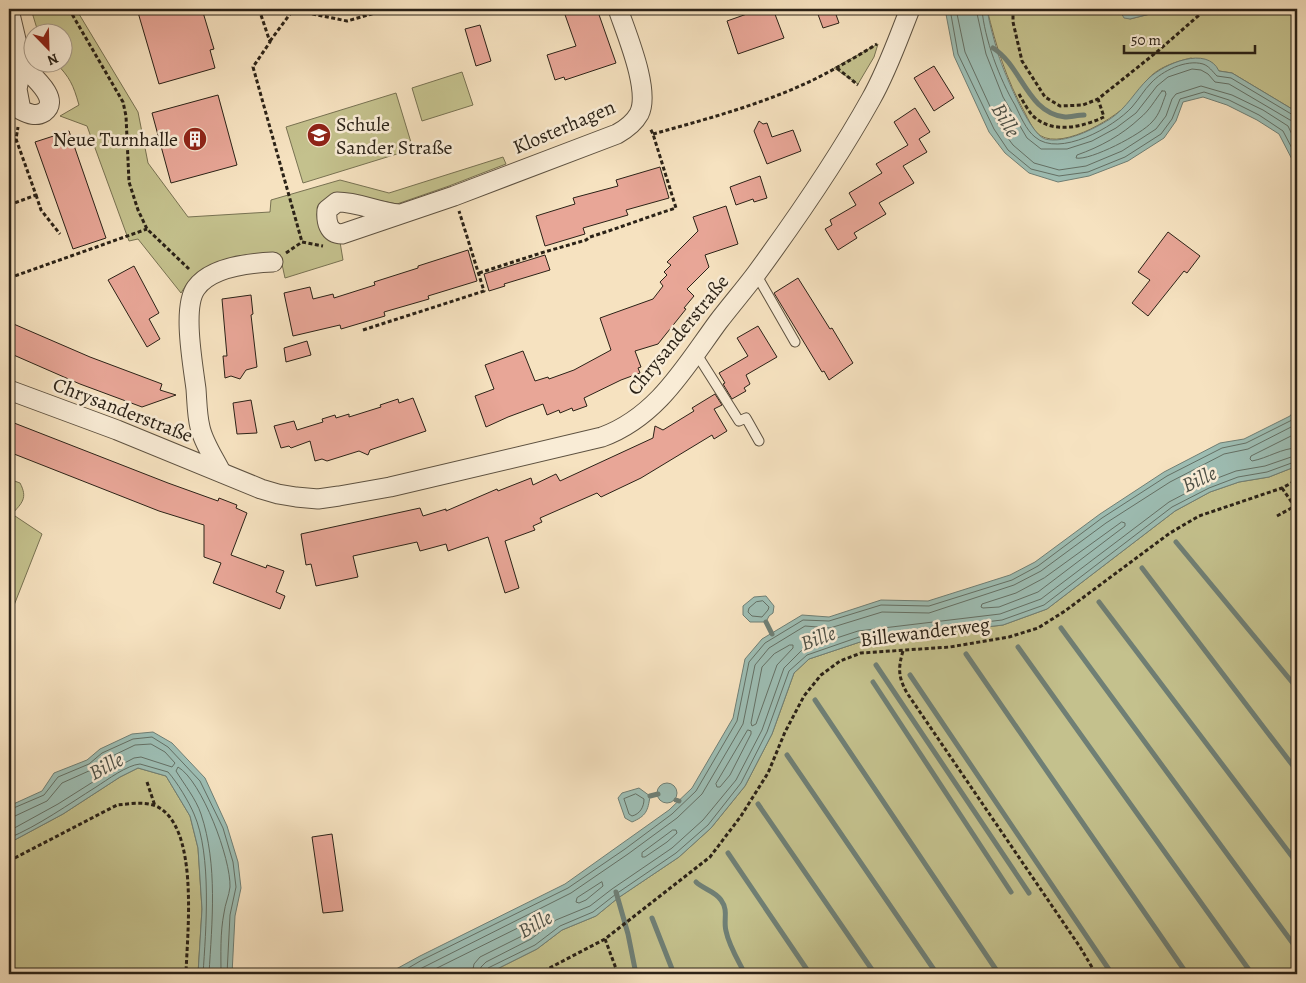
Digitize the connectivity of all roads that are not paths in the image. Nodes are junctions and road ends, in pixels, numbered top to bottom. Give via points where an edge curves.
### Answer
1 (618, 9) edge
2 (910, 9) edge
3 (9, 10) edge
4 (22, 65) junction
5 (399, 214) junction
6 (273, 262) road end
7 (756, 274) junction
8 (795, 342) dead end
9 (696, 352) junction
10 (9, 390) edge
11 (759, 441) dead end
12 (221, 472) junction

1 - 5 street, Klosterhagen via 641,78 643,99 640,113 630,126 454,196
2 - 7 street, Chrysanderstraße via 872,97 840,152
3 - 4 street
4 - 4 street via 17,89 21,110 37,115 44,112 50,101 46,90
5 - 5 street, Klosterhagen via 337,202 327,210 326,222 334,232 342,234
6 - 12 street, Chrysanderstraße via 251,263 203,280 190,299 189,325 200,428
7 - 8 lane
7 - 9 street, Chrysanderstraße
9 - 11 lane via 738,421 746,418
9 - 12 street, Chrysanderstraße via 665,393 645,413 627,426 602,437 390,487 318,499 278,494
10 - 12 street, Chrysanderstraße

